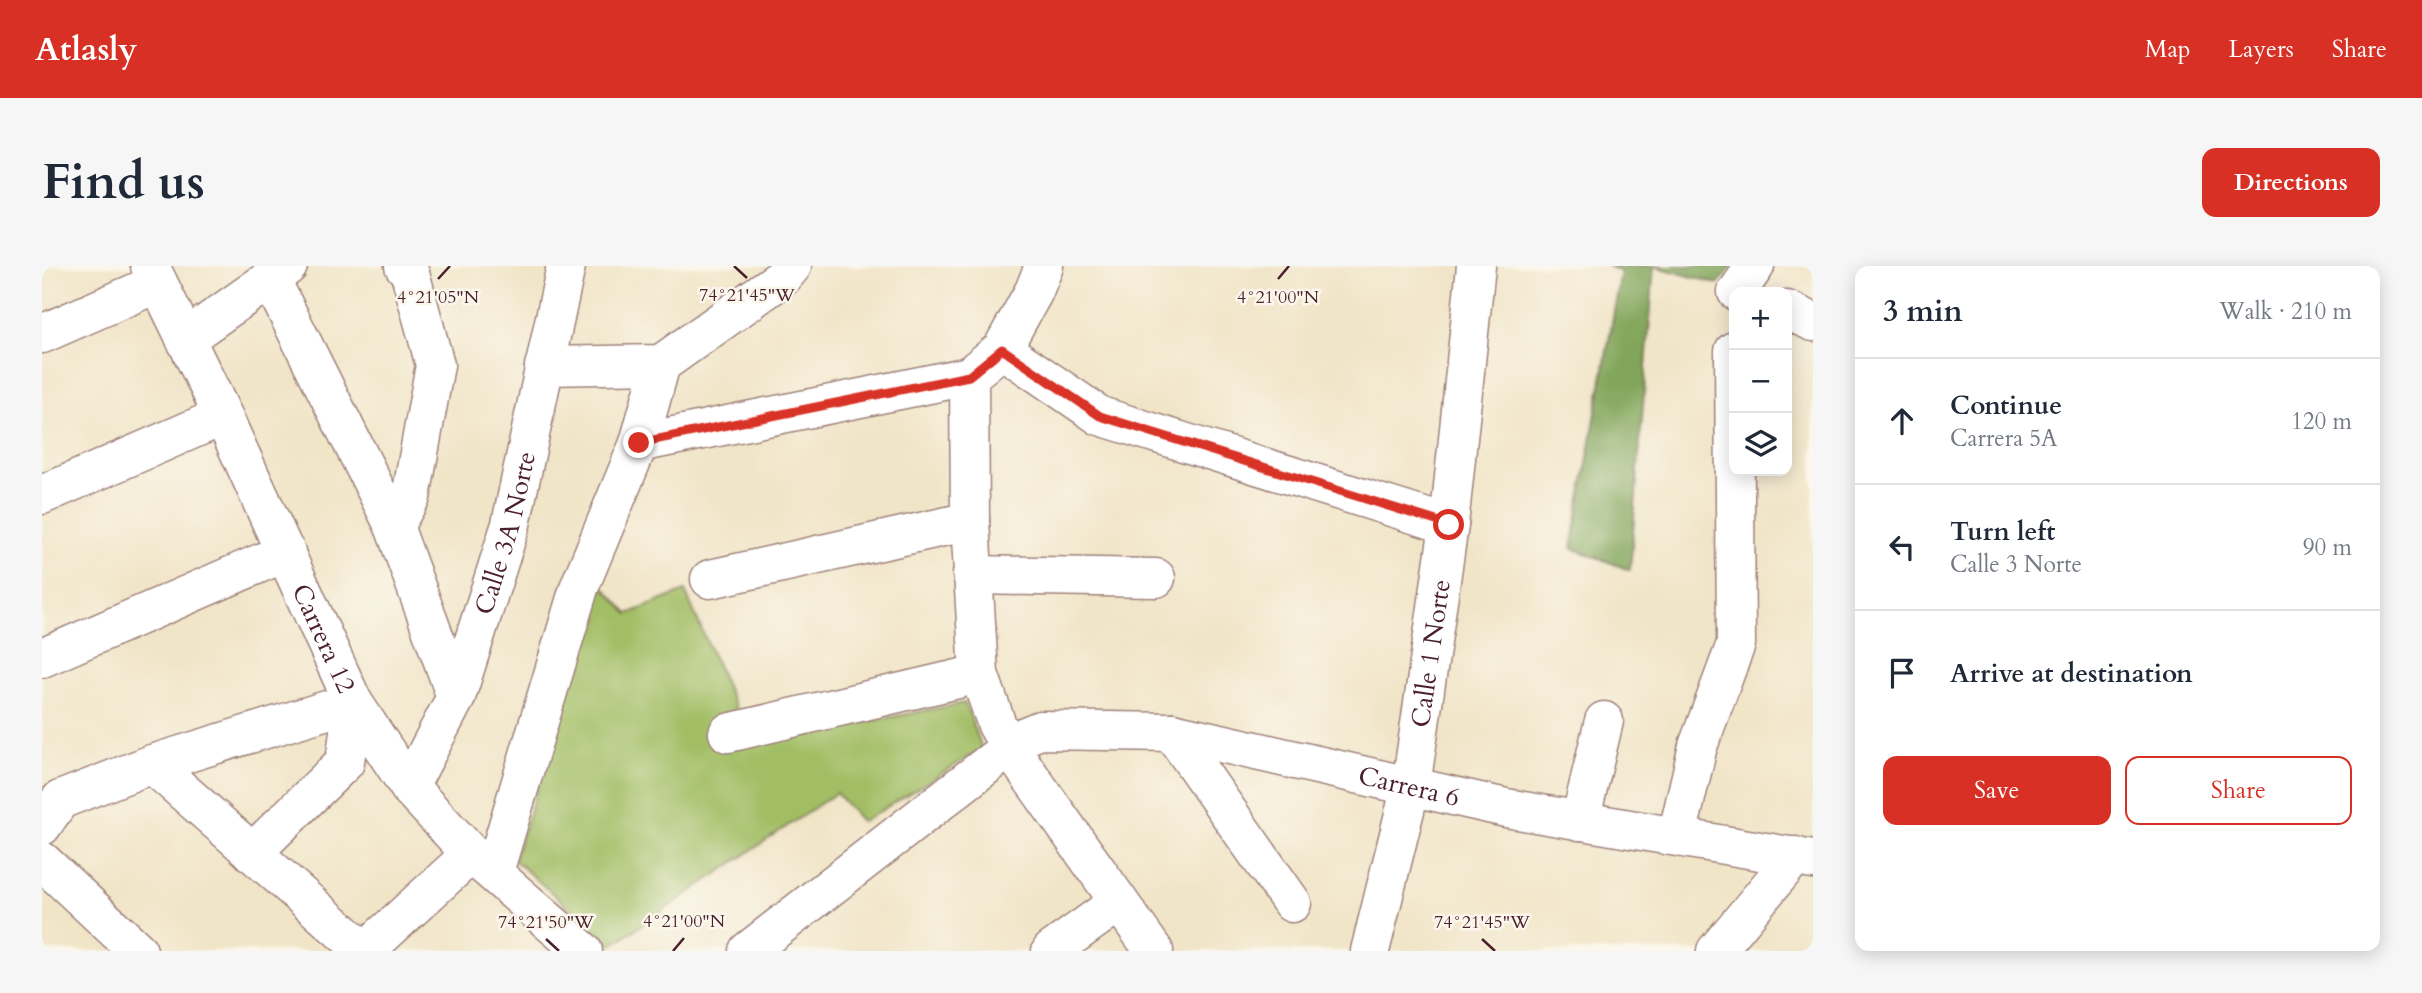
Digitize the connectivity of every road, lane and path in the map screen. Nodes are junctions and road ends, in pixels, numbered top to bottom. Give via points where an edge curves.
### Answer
1 (404, 266) edge
2 (566, 266) edge
3 (792, 266) edge
4 (1044, 266) edge
5 (1476, 266) edge
6 (279, 272) edge
7 (154, 275) edge
8 (1792, 312) edge
9 (1813, 322) edge
10 (42, 334) edge
11 (185, 339) junction
12 (1002, 349) junction
13 (661, 364) junction
14 (544, 366) junction
15 (969, 376) junction
16 (1734, 413) edge
17 (223, 416) junction
18 (639, 443) junction
19 (42, 495) edge
20 (970, 521) junction
21 (1449, 525) junction
22 (394, 526) junction
23 (286, 552) junction
24 (972, 575) junction
25 (1156, 578) dead end
26 (710, 579) dead end
27 (42, 658) edge
28 (979, 674) junction
29 (456, 698) junction
30 (354, 702) junction
31 (1604, 722) dead end
32 (1172, 732) junction
33 (728, 733) dead end
34 (1010, 748) junction
35 (152, 764) junction
36 (1412, 786) junction
37 (409, 787) junction
38 (1580, 821) junction
39 (42, 825) edge
40 (1677, 836) junction
41 (252, 853) junction
42 (1804, 858) edge
43 (42, 862) edge
44 (482, 863) junction
45 (1119, 902) junction
46 (1292, 904) dead end
47 (122, 945) edge
48 (564, 945) edge
49 (364, 951) edge
50 (748, 951) edge
51 (1051, 951) edge
52 (1154, 951) edge
53 (1370, 951) edge
54 (1716, 951) edge

1 - 22 street via 410,273 435,365 411,497
2 - 14 street, Calle 3A Norte
3 - 13 street via 782,278
4 - 12 street
5 - 21 street, Calle 1 Norte
6 - 11 street
6 - 22 street
7 - 10 street
7 - 11 street, Carrera 12
8 - 9 street
11 - 17 street, Carrera 12
12 - 15 street
12 - 21 street via 1100,416
13 - 14 street
13 - 18 street
14 - 29 street, Calle 3A Norte via 511,524
15 - 18 street
15 - 20 street
16 - 40 street via 1736,643 1698,746
17 - 19 street
17 - 23 street, Carrera 12
18 - 44 street via 579,588
20 - 24 street
20 - 26 street
21 - 36 street, Calle 1 Norte
22 - 29 street
23 - 27 street
23 - 30 street, Carrera 12
24 - 25 street
24 - 28 street
28 - 33 street
28 - 34 street via 996,726
29 - 37 street, Calle 3A Norte
30 - 35 street
30 - 37 street, Carrera 12
30 - 41 street via 345,762
31 - 38 street
32 - 34 street, Carrera 6 via 1040,730
32 - 36 street, Carrera 6
32 - 46 street
34 - 45 street
34 - 50 street, Carrera 6
35 - 39 street via 60,800
35 - 41 street
36 - 38 street, Carrera 6
36 - 53 street, Calle 1 Norte
37 - 44 street, Carrera 12
38 - 40 street, Carrera 6
40 - 42 street, Carrera 6
41 - 49 street
42 - 54 street
43 - 47 street
44 - 48 street, Carrera 12
44 - 49 street
45 - 51 street
45 - 52 street

